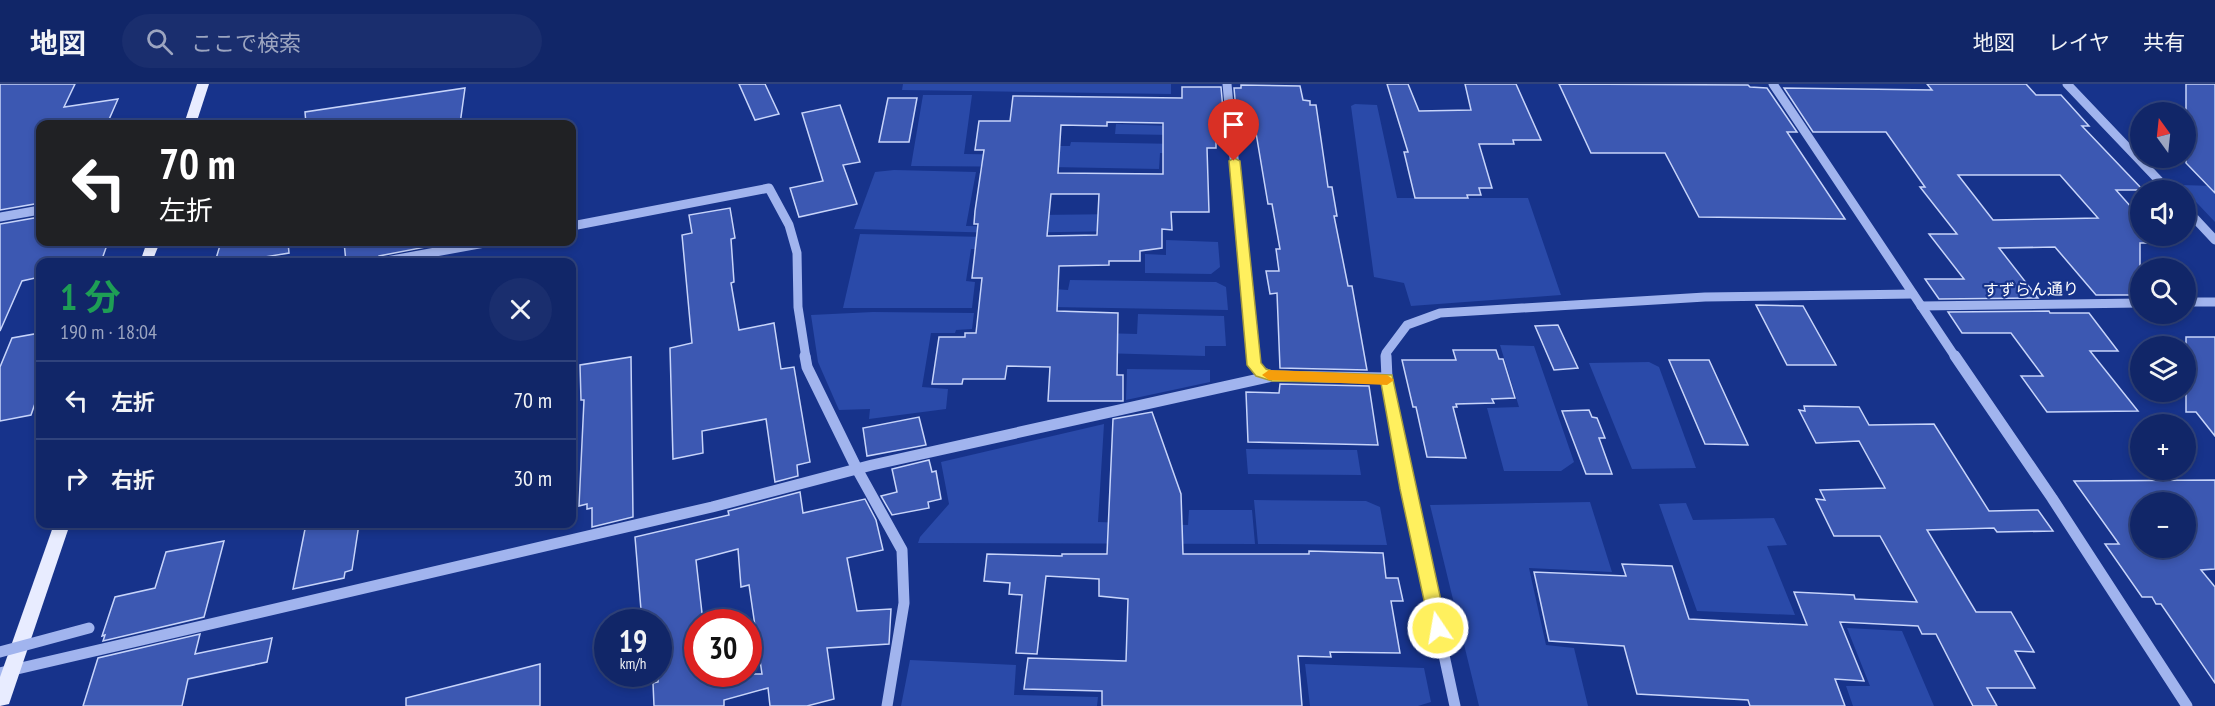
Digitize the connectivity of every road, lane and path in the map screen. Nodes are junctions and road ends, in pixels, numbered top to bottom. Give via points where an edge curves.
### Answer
1 (203, 84) edge
2 (1227, 84) edge
3 (1773, 84) edge
4 (2067, 84) edge
5 (191, 120) edge
6 (2158, 180) edge
7 (36, 211) edge
8 (0, 217) edge
9 (2196, 220) edge
10 (576, 225) edge
11 (2215, 240) edge
12 (468, 246) edge
13 (403, 258) edge
14 (1913, 294) junction
15 (2196, 302) edge
16 (2215, 302) edge
17 (2130, 303) edge
18 (1921, 306) junction
19 (1272, 376) junction
20 (1387, 378) junction
21 (857, 469) junction
22 (60, 528) edge
23 (89, 628) dead end
24 (0, 652) edge
25 (5, 672) edge
26 (0, 704) edge
27 (887, 706) edge
28 (1455, 706) edge
29 (2187, 706) edge

1 - 5 main road
2 - 19 street via 1254,365 1261,373
3 - 14 street
4 - 6 street
7 - 8 street
9 - 11 street
10 - 21 street via 769,188 789,225 797,253 798,307 807,367
12 - 13 street
14 - 18 street
14 - 20 street via 1705,297 1440,313 1407,325 1386,353
15 - 16 street
17 - 18 street, すずらん通り
18 - 29 street
19 - 20 street
19 - 21 street
20 - 28 street
21 - 25 street via 712,507
21 - 27 street via 902,550 904,603
22 - 25 main road
23 - 24 street, bridge
25 - 26 main road

